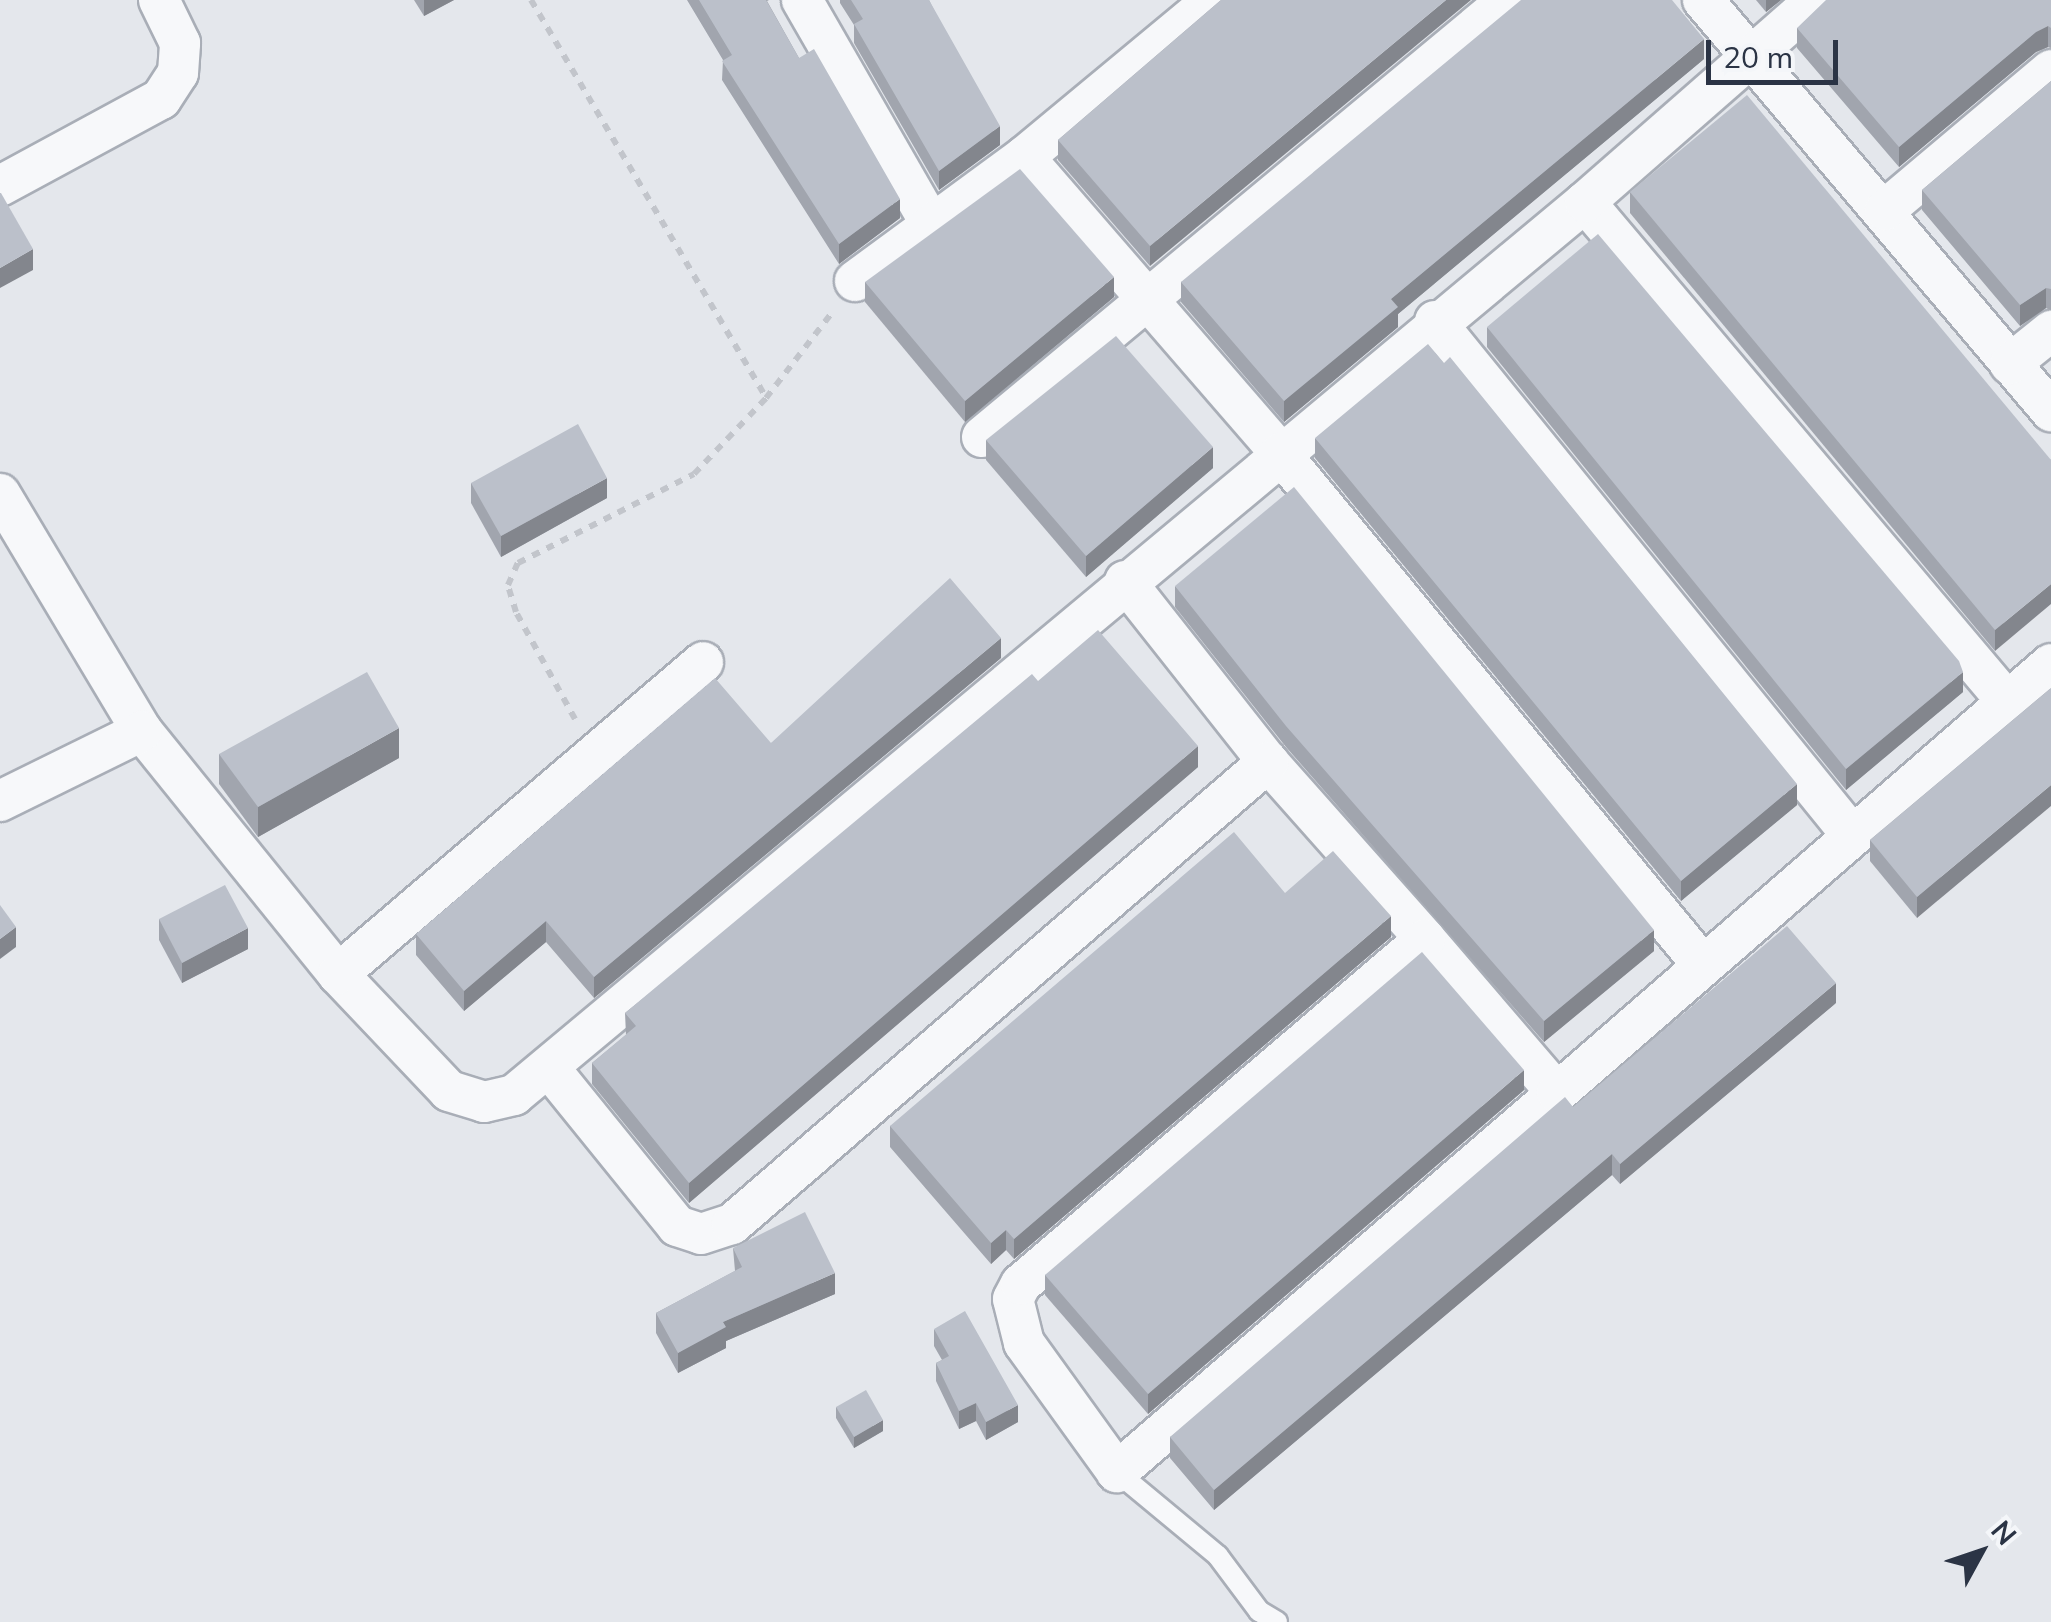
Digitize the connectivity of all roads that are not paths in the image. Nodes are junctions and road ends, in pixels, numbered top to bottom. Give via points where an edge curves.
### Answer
1 (160, 0) edge
2 (802, 0) edge
3 (1212, 0) edge
4 (1508, 0) edge
5 (1703, 0) edge
6 (1816, 0) edge
7 (1748, 58) junction
8 (2051, 70) edge
9 (1024, 157) junction
10 (0, 186) edge
11 (1585, 202) junction
12 (1886, 210) junction
13 (933, 228) junction
14 (855, 281) road end
15 (1148, 304) junction
16 (1436, 322) junction
17 (2051, 331) edge
18 (2010, 364) junction
19 (2051, 411) edge
20 (982, 437) dead end
21 (1280, 453) junction
22 (0, 494) edge
23 (1125, 581) junction
24 (703, 662) dead end
25 (2051, 664) edge
26 (2005, 699) junction
27 (142, 731) junction
28 (1268, 762) junction
29 (0, 802) edge
30 (1851, 834) junction
31 (1426, 939) junction
32 (1701, 964) junction
33 (338, 974) junction
34 (550, 1069) junction
35 (1557, 1093) junction
36 (1117, 1472) junction
37 (1276, 1622) edge

1 - 10 street via 180,43 178,73 161,99
2 - 13 street
3 - 9 street
4 - 15 street
5 - 7 street
6 - 7 street
7 - 11 street
7 - 12 street
8 - 12 street
9 - 13 street
9 - 15 street
11 - 16 street
11 - 26 street
12 - 18 street
13 - 14 street
15 - 20 street
15 - 21 street
16 - 21 street
16 - 30 street
17 - 18 street
18 - 19 street
21 - 23 street
21 - 32 street
22 - 27 street
23 - 28 street
23 - 34 street
24 - 33 street
25 - 26 street
26 - 30 street
27 - 29 street
27 - 33 street
28 - 31 street
28 - 34 street via 732,1224 701,1234 678,1226
30 - 32 street
31 - 35 street
31 - 36 street via 1021,1284 1012,1299 1024,1344
32 - 35 street
33 - 34 street via 464,1098 484,1102 514,1095
35 - 36 street
36 - 37 lane via 1218,1556

